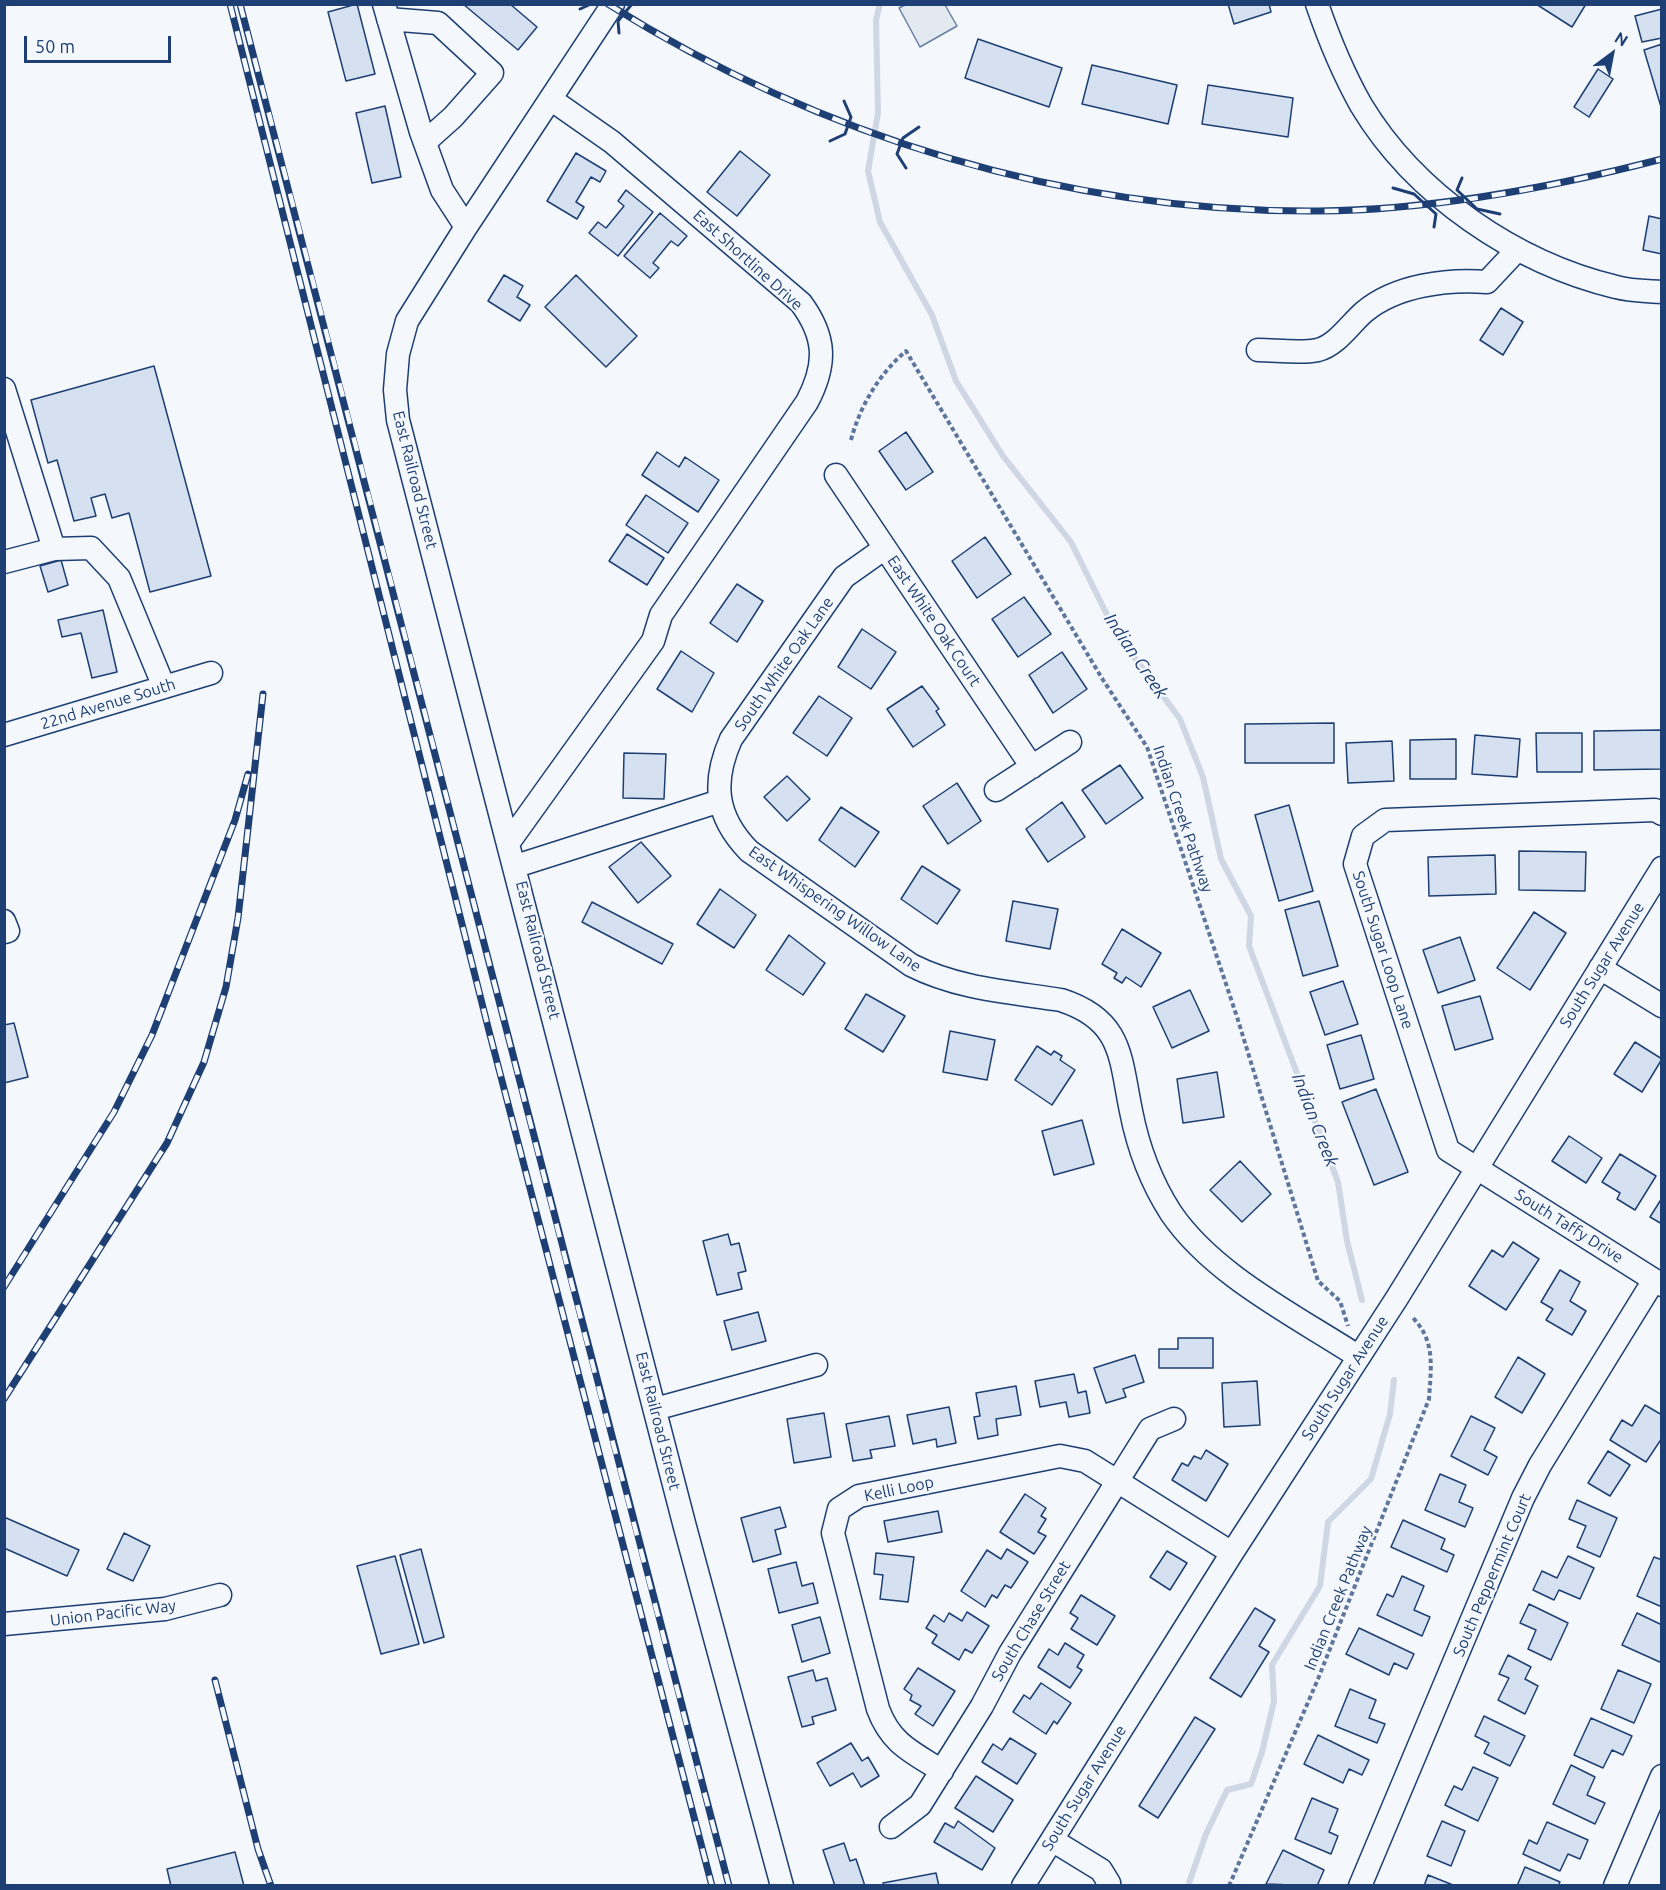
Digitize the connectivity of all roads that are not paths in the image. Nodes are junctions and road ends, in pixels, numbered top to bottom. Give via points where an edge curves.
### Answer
1 (613, 4) edge
2 (1317, 4) edge
3 (386, 12) edge
4 (552, 100) junction
5 (424, 142) junction
6 (466, 226) junction
7 (1517, 250) junction
8 (1662, 292) edge
9 (1258, 350) dead end
10 (4, 389) edge
11 (836, 475) dead end
12 (885, 548) junction
13 (54, 549) junction
14 (4, 562) edge
15 (211, 673) dead end
16 (164, 687) junction
17 (4, 735) edge
18 (1070, 742) dead end
19 (1032, 767) junction
20 (996, 790) dead end
21 (720, 801) junction
22 (1662, 814) edge
23 (509, 842) junction
24 (516, 866) junction
25 (1662, 868) edge
26 (4, 921) edge
27 (4, 932) edge
28 (1600, 968) junction
29 (1662, 1006) edge
30 (1477, 1168) junction
31 (1658, 1282) edge
32 (1359, 1357) junction
33 (816, 1365) dead end
34 (655, 1409) junction
35 (1174, 1419) dead end
36 (1117, 1481) junction
37 (1232, 1553) junction
38 (220, 1595) dead end
39 (4, 1624) edge
40 (942, 1771) junction
41 (1662, 1776) edge
42 (891, 1827) dead end
43 (1052, 1840) junction
44 (782, 1886) edge
45 (1023, 1886) edge
46 (1107, 1886) edge
47 (1360, 1886) edge
48 (1615, 1886) edge

1 - 4 street, East Railroad Street
2 - 7 street via 1343,71 1389,143 1420,177 1487,233
3 - 5 street
3 - 5 street via 438,23 492,73 453,117
4 - 6 street, East Railroad Street
4 - 23 street, East Shortline Drive via 612,141 801,303 813,320 820,342 821,368 807,402 661,615 653,641
5 - 6 street via 442,190
6 - 23 street, East Railroad Street via 408,321 398,354 395,390 398,420
7 - 8 street via 1550,266 1618,288
7 - 9 street via 1487,282 1462,280 1383,298 1342,335 1318,350
10 - 13 street
11 - 12 street, East White Oak Court
12 - 19 street, East White Oak Court
12 - 21 street, South White Oak Lane via 844,577 731,739 718,782
13 - 14 street
13 - 16 street via 91,548 119,578
15 - 16 street, 22nd Avenue South
16 - 17 street, 22nd Avenue South
18 - 19 street
19 - 20 street
21 - 24 street
21 - 32 street, East Whispering Willow Lane via 735,837 749,851 911,965 960,985 1061,1000 1090,1014 1107,1029 1121,1053 1142,1154 1172,1214 1209,1256 1233,1275
22 - 30 street, South Sugar Loop Lane via 1655,810 1385,820 1363,836 1355,864 1448,1150
23 - 24 street, East Railroad Street
24 - 34 street, East Railroad Street
25 - 28 street, South Sugar Avenue
26 - 27 street via 8,931
28 - 29 street
28 - 30 street, South Sugar Avenue
30 - 31 street, South Taffy Drive
30 - 32 street, South Sugar Avenue
31 - 47 street, South Peppermint Court via 1523,1498
32 - 37 street, South Sugar Avenue
33 - 34 street
34 - 44 street, East Railroad Street
35 - 36 street, South Chase Street via 1150,1429
36 - 37 street, Kelli Loop
36 - 40 street, South Chase Street
36 - 40 street, Kelli Loop via 1085,1461 1060,1456 860,1496 839,1509 832,1533 885,1729 901,1745
37 - 43 street, South Sugar Avenue
38 - 39 street, Union Pacific Way via 165,1609
40 - 42 street, South Chase Street via 920,1805
41 - 48 street
43 - 45 street, South Sugar Avenue
43 - 46 street via 1101,1870

